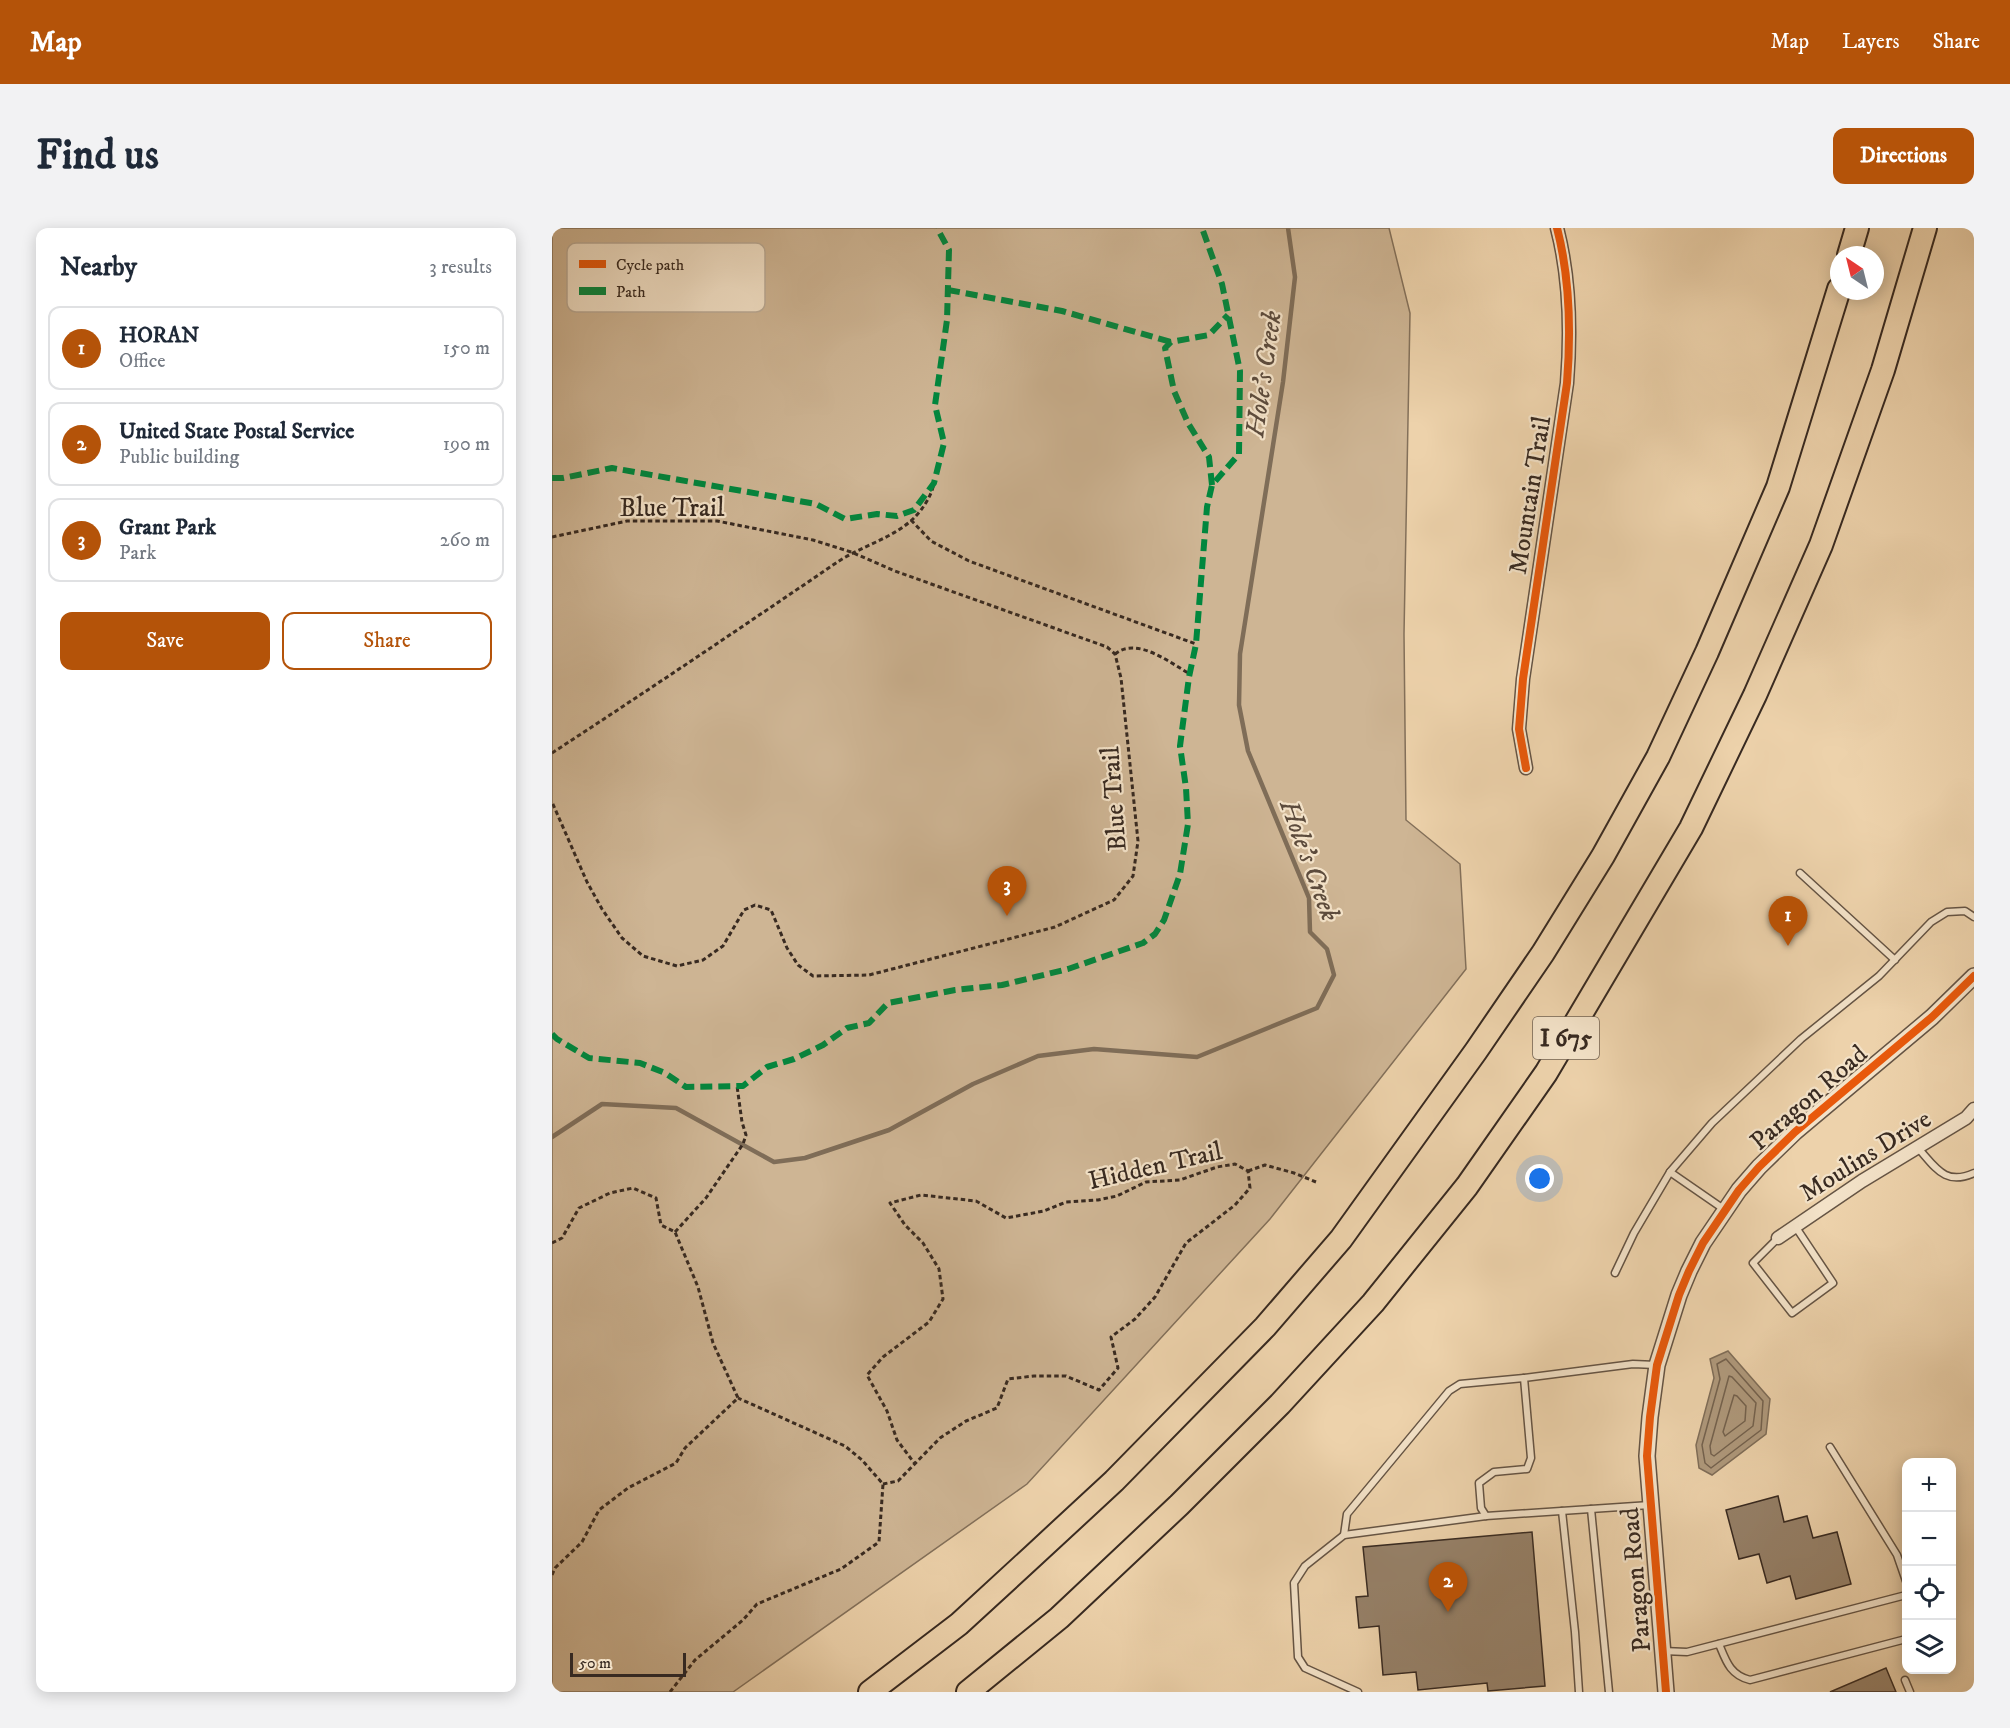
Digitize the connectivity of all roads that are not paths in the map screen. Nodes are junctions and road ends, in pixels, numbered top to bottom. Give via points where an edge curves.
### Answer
1 (1557, 228) edge
2 (1857, 228) edge
3 (1924, 228) edge
4 (1852, 246) edge
5 (1836, 300) edge
6 (1526, 768) dead end
7 (1800, 873) dead end
8 (1974, 917) edge
9 (1895, 960) junction
10 (1974, 976) edge
11 (1974, 1110) edge
12 (1918, 1148) junction
13 (1670, 1172) junction
14 (1974, 1173) edge
15 (1726, 1210) junction
16 (1795, 1226) junction
17 (1778, 1238) joint
18 (1615, 1273) dead end
19 (1657, 1365) junction
20 (1524, 1378) junction
21 (1830, 1447) dead end
22 (1650, 1505) junction
23 (1591, 1509) junction
24 (1562, 1511) junction
25 (1486, 1516) junction
26 (1344, 1535) junction
27 (1902, 1569) edge
28 (1902, 1596) edge
29 (1902, 1640) edge
30 (1719, 1644) junction
31 (1663, 1651) junction
32 (1905, 1680) dead end
33 (870, 1692) edge
34 (969, 1692) edge
35 (1358, 1692) edge
36 (1579, 1692) edge
37 (1609, 1692) edge
38 (1666, 1692) edge
39 (1910, 1692) edge

1 - 6 street, Mountain Trail via 1565,272 1570,348 1522,690 1519,729
2 - 4 highway
3 - 34 highway, I 675 via 1883,370 1821,545 1755,695 1692,828 1546,1073 1467,1186 1373,1303 1303,1379 1076,1602
5 - 33 highway, I 675 via 1778,487 1658,757 1561,924 1476,1051 1341,1239 1265,1327 1114,1481 1033,1556 959,1624
7 - 9 lane
8 - 9 lane via 1965,911 1947,912 1931,922
9 - 13 lane via 1786,1053 1713,1123
10 - 15 street, Paragon Road via 1932,1017 1796,1132 1759,1167
11 - 12 street, Moulins Drive
12 - 14 lane via 1950,1178
12 - 16 street, Moulins Drive
13 - 15 lane
13 - 18 lane
15 - 19 street, Paragon Road via 1689,1271
16 - 17 street, Moulins Drive
16 - 17 lane via 1833,1283 1792,1313 1753,1263
19 - 20 lane via 1633,1364
19 - 22 street, Paragon Road via 1647,1456
20 - 25 lane via 1531,1458 1527,1469 1494,1472 1479,1482 1481,1508
20 - 26 lane via 1460,1384 1449,1391 1347,1514
21 - 27 lane via 1897,1555
22 - 23 lane
22 - 31 street, Paragon Road
23 - 24 lane
23 - 37 lane
24 - 25 lane
24 - 36 lane
25 - 26 lane
26 - 35 lane via 1305,1566 1294,1582 1298,1657 1305,1668
28 - 30 lane
29 - 30 lane via 1750,1680 1730,1669
30 - 31 lane via 1687,1652
31 - 38 street, Paragon Road
32 - 39 lane

